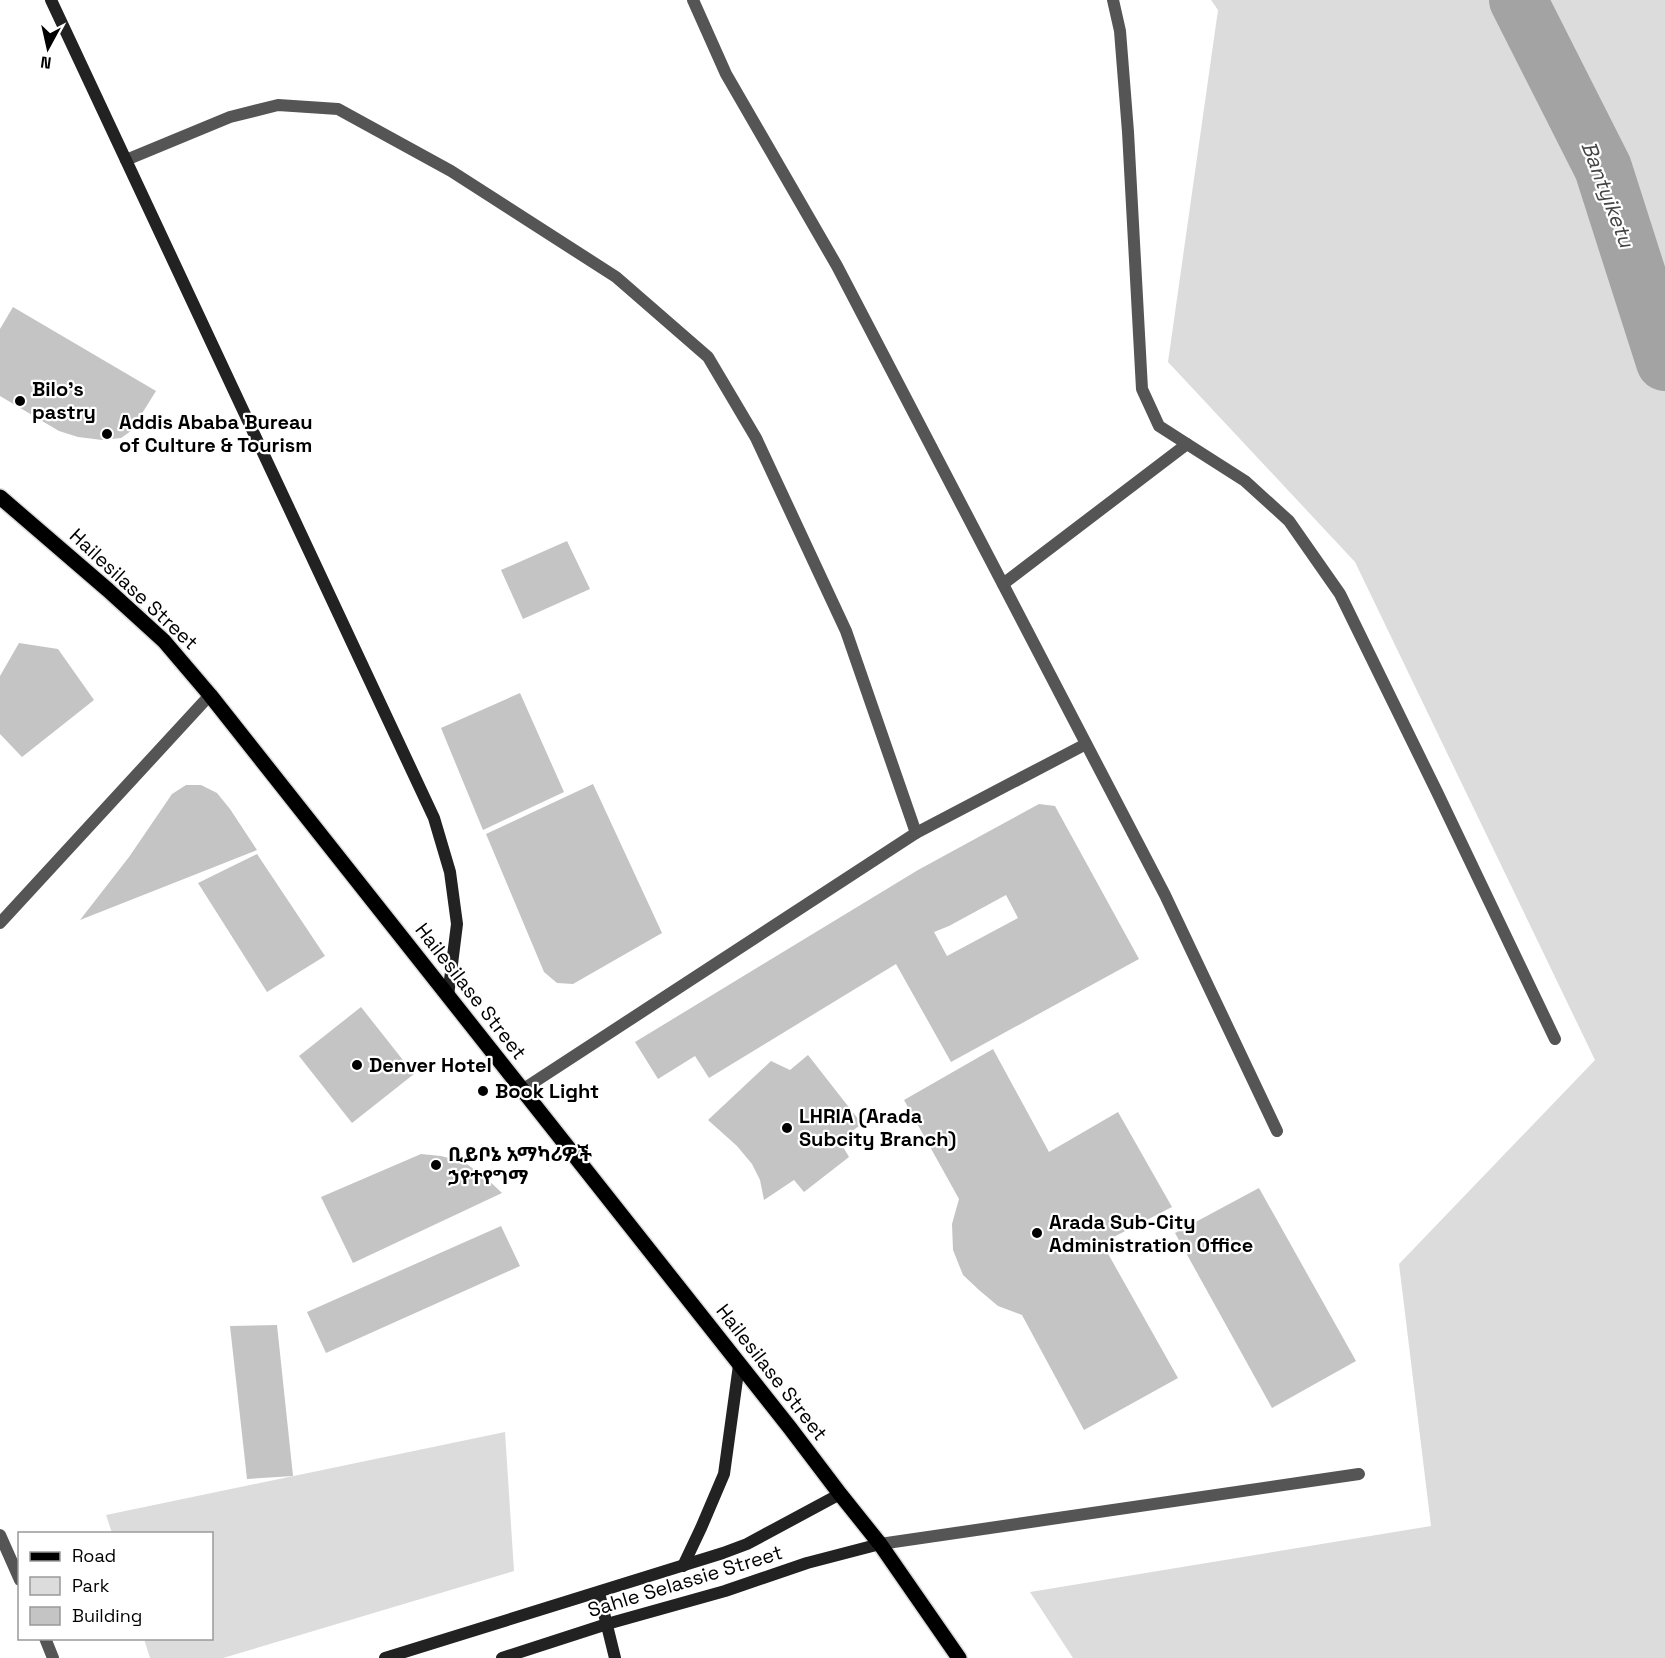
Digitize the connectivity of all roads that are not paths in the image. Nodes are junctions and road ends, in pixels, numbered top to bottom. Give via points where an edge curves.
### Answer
1 (51, 0) edge
2 (693, 0) edge
3 (1113, 0) edge
4 (126, 160) junction
5 (1187, 444) junction
6 (0, 497) edge
7 (1003, 585) junction
8 (210, 695) junction
9 (1086, 744) junction
10 (916, 833) junction
11 (0, 923) edge
12 (448, 996) junction
13 (1555, 1039) dead end
14 (522, 1090) junction
15 (1277, 1131) dead end
16 (739, 1365) junction
17 (1359, 1474) dead end
18 (840, 1494) junction
19 (0, 1535) edge
20 (880, 1544) junction
21 (683, 1566) junction
22 (18, 1576) edge
23 (599, 1593) junction
24 (607, 1624) junction
25 (46, 1640) edge
26 (53, 1658) edge
27 (385, 1658) edge
28 (502, 1658) edge
29 (615, 1658) edge
30 (959, 1658) edge

1 - 4 street
2 - 7 street via 726,74 837,266
3 - 5 street via 1123,64 1142,389 1158,426
4 - 10 street via 230,117 278,105 338,109 451,171 616,277 708,357 756,438 846,632
4 - 12 street via 434,818 450,872 457,924
5 - 7 street
5 - 13 street via 1245,481 1289,521 1340,594
6 - 8 main road, Hailesilase Street via 164,641
7 - 9 street
8 - 11 street
8 - 12 main road, Hailesilase Street
9 - 10 street
9 - 15 street via 1165,895
10 - 14 street
12 - 14 main road, Hailesilase Street
14 - 16 main road, Hailesilase Street
16 - 18 main road, Hailesilase Street
16 - 21 street via 723,1474
17 - 20 street
18 - 20 main road, Hailesilase Street
18 - 21 street via 747,1544
19 - 22 street
20 - 24 street, Sahle Selassie Street
20 - 30 main road, Hailesilase Street
21 - 23 street
23 - 24 street
23 - 27 street
24 - 28 street, Sahle Selassie Street
24 - 29 street
25 - 26 street

